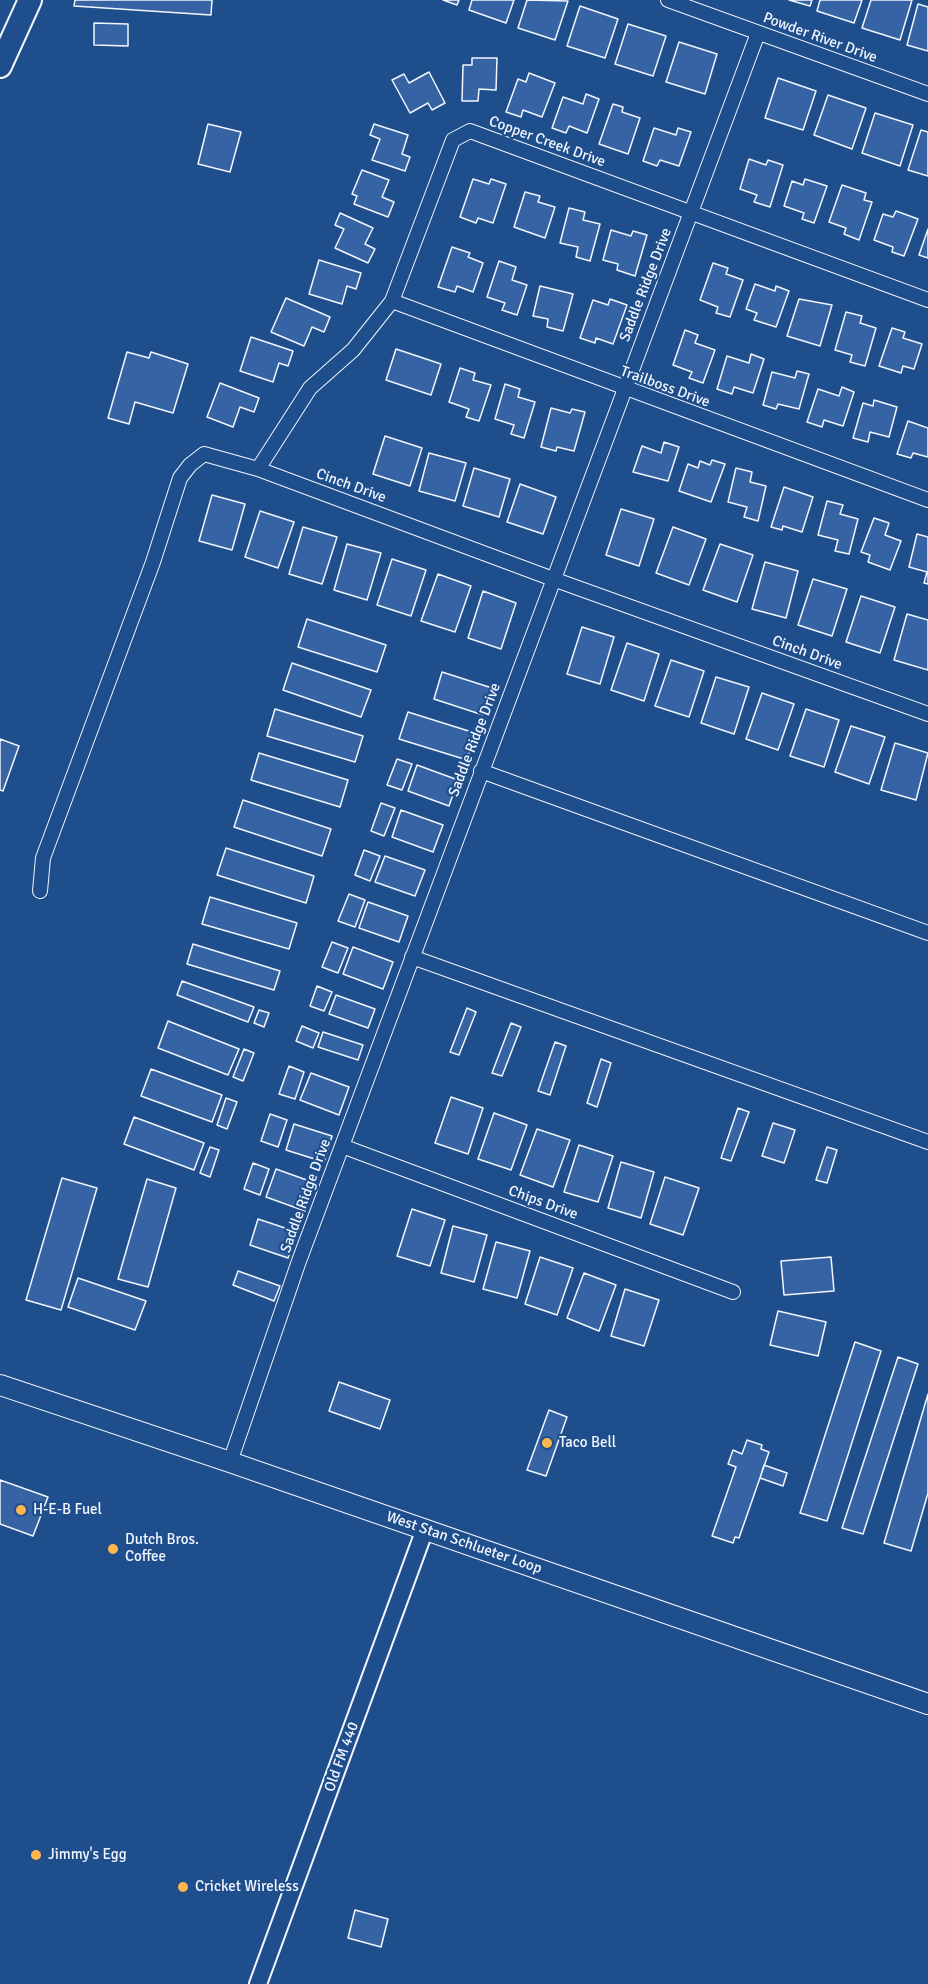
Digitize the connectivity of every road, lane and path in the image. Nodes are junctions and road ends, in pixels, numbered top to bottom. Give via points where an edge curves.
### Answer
1 (30, 0) edge
2 (668, 0) edge
3 (758, 33) junction
4 (0, 66) edge
5 (928, 94) edge
6 (690, 213) junction
7 (928, 300) edge
8 (392, 301) junction
9 (624, 390) junction
10 (258, 469) junction
11 (928, 500) edge
12 (554, 579) junction
13 (928, 714) edge
14 (481, 771) junction
15 (40, 891) dead end
16 (928, 933) edge
17 (412, 957) junction
18 (928, 1142) edge
19 (342, 1146) junction
20 (733, 1292) dead end
21 (0, 1385) edge
22 (230, 1462) junction
23 (425, 1530) junction
24 (928, 1704) edge
25 (258, 1984) edge

1 - 4 highway
2 - 3 street, Powder River Drive
3 - 5 street, Powder River Drive
3 - 6 street, Saddle Ridge Drive
6 - 7 street, Copper Creek Drive
6 - 8 street, Copper Creek Drive via 470,131 453,140
6 - 9 street, Saddle Ridge Drive
8 - 9 street, Trailboss Drive
8 - 10 street, Copper Creek Drive via 353,351 310,388
9 - 11 street, Trailboss Drive
9 - 12 street, Saddle Ridge Drive
10 - 12 street, Cinch Drive
10 - 15 street, Cinch Drive via 204,454 180,478 42,858
12 - 13 street, Cinch Drive
12 - 14 street, Saddle Ridge Drive
14 - 16 street
14 - 17 street, Saddle Ridge Drive
17 - 18 street
17 - 19 street, Saddle Ridge Drive
19 - 20 street, Chips Drive
19 - 22 street, Saddle Ridge Drive
21 - 22 main road, West Stan Schlueter Loop
22 - 23 main road, West Stan Schlueter Loop
23 - 24 main road, West Stan Schlueter Loop
23 - 25 street, Old FM 440

